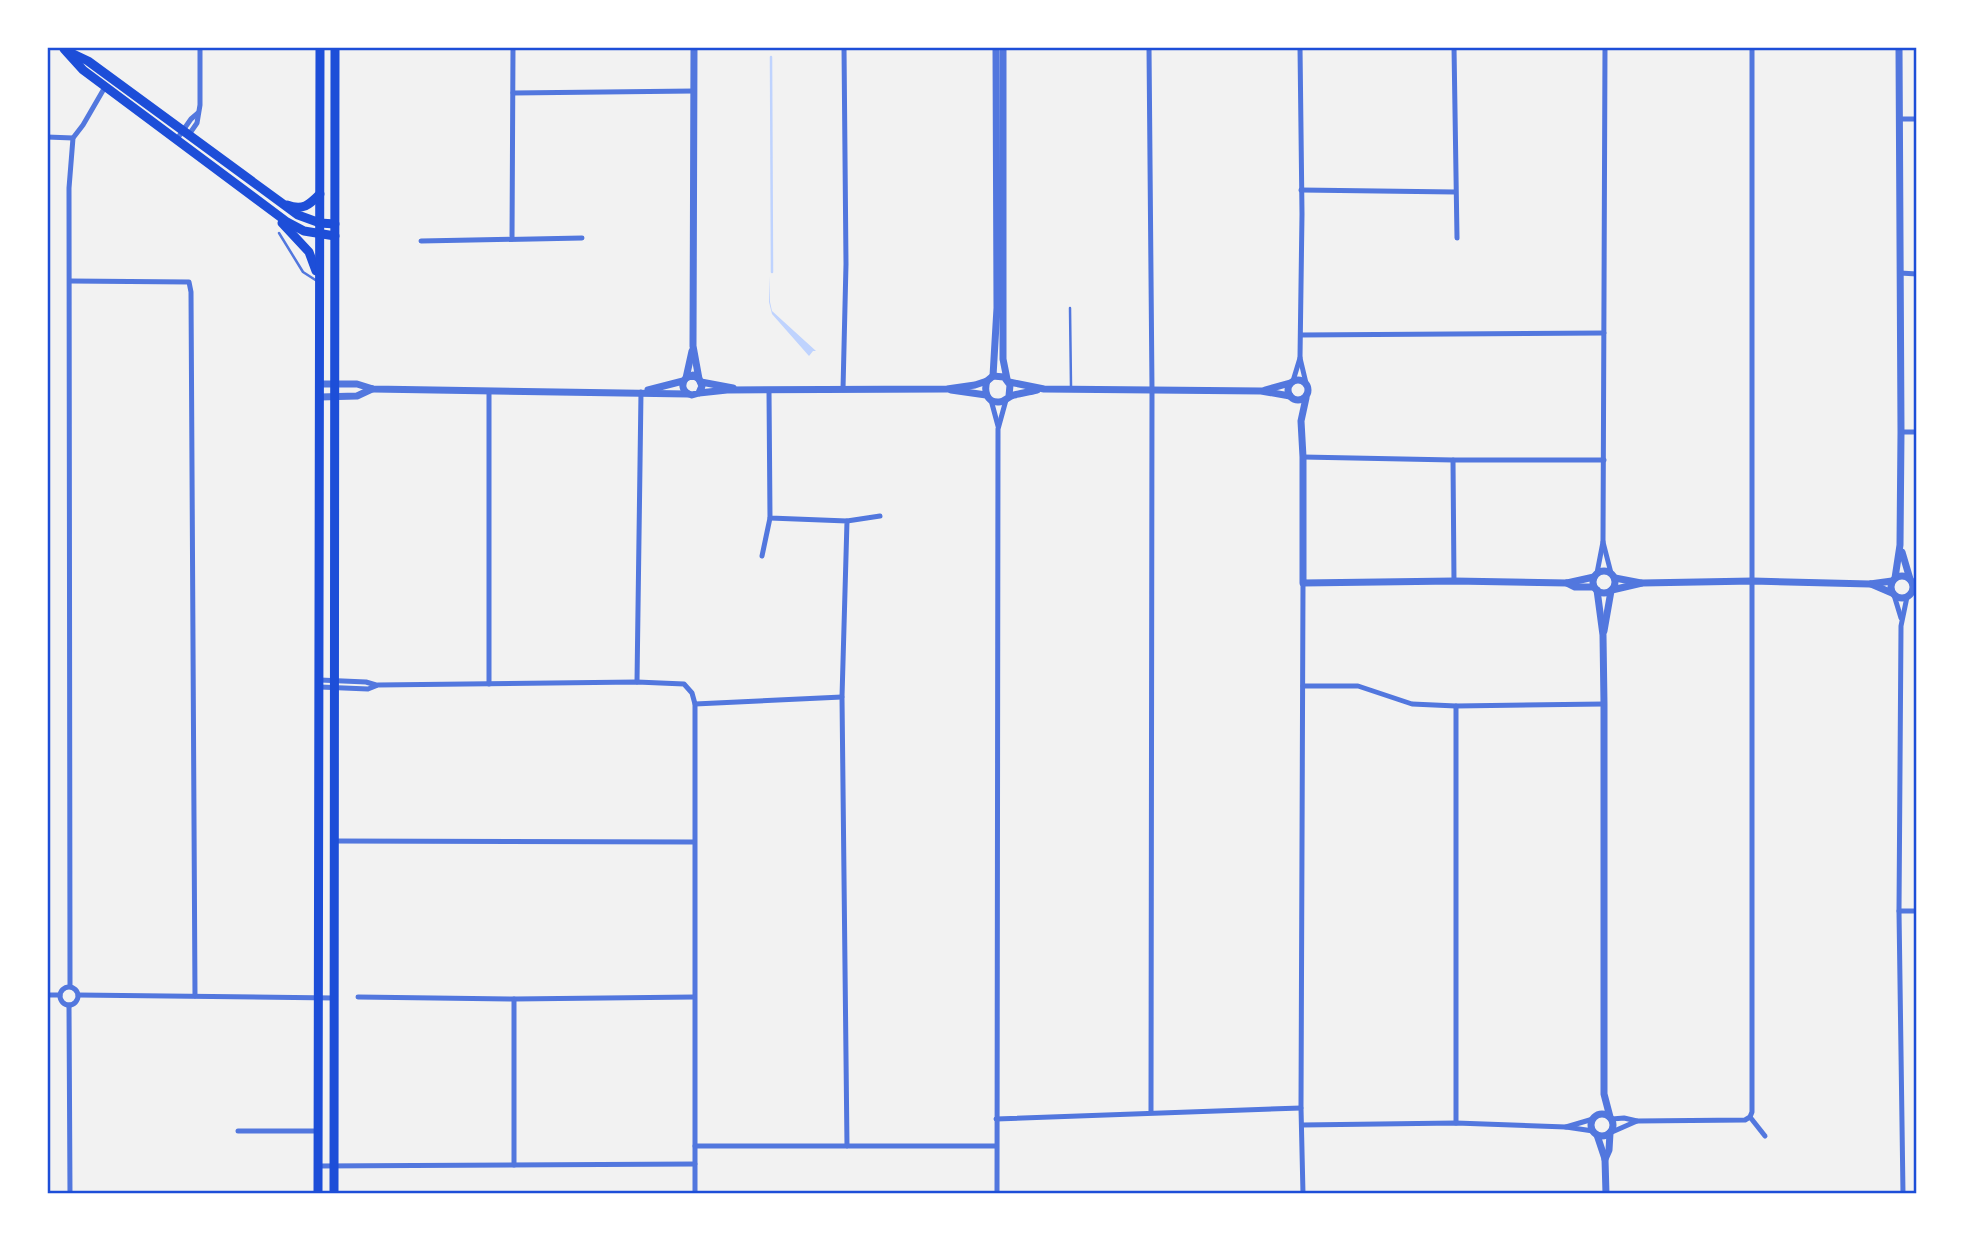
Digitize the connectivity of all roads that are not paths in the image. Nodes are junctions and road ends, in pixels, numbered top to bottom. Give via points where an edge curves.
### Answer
1 (200, 47) edge
2 (320, 47) edge
3 (335, 47) edge
4 (513, 47) edge
5 (694, 47) edge
6 (844, 47) edge
7 (996, 47) edge
8 (1003, 47) edge
9 (1149, 47) edge
10 (1300, 47) edge
11 (1454, 47) edge
12 (1605, 47) edge
13 (1752, 47) edge
14 (1899, 47) edge
15 (63, 48) edge
16 (106, 87) junction
17 (694, 91) junction
18 (513, 93) junction
19 (1900, 119) junction
20 (1917, 119) edge
21 (47, 137) edge
22 (183, 137) junction
23 (73, 138) junction
24 (1301, 190) junction
25 (1455, 192) junction
26 (320, 194) junction
27 (276, 201) junction
28 (265, 204) junction
29 (320, 223) junction
30 (335, 223) junction
31 (279, 233) dead end
32 (320, 234) junction
33 (335, 236) junction
34 (582, 238) dead end
35 (1457, 238) dead end
36 (512, 239) junction
37 (421, 241) dead end
38 (1900, 274) junction
39 (1917, 274) edge
40 (70, 281) junction
41 (319, 282) junction
42 (1070, 308) dead end
43 (1604, 333) junction
44 (1301, 335) junction
45 (693, 346) junction
46 (1300, 358) junction
47 (990, 379) junction
48 (684, 380) junction
49 (700, 380) junction
50 (1008, 381) junction
51 (1292, 382) junction
52 (334, 383) junction
53 (1306, 383) junction
54 (319, 384) junction
55 (373, 389) junction
56 (843, 389) junction
57 (947, 389) junction
58 (1044, 389) junction
59 (1152, 389) junction
60 (744, 390) junction
61 (1071, 390) junction
62 (489, 391) junction
63 (769, 391) junction
64 (1261, 391) junction
65 (641, 392) junction
66 (699, 393) junction
67 (688, 394) junction
68 (334, 396) junction
69 (320, 397) junction
70 (988, 397) junction
71 (1007, 398) junction
72 (1292, 398) junction
73 (1306, 398) junction
74 (1301, 421) junction
75 (998, 429) junction
76 (1901, 432) junction
77 (1917, 432) edge
78 (1303, 457) junction
79 (1453, 460) junction
80 (1604, 460) junction
81 (880, 516) dead end
82 (770, 518) junction
83 (847, 522) junction
84 (1603, 542) junction
85 (1900, 545) junction
86 (762, 556) dead end
87 (1595, 575) junction
88 (1613, 575) junction
89 (1894, 579) junction
90 (1454, 581) junction
91 (1753, 581) junction
92 (1913, 582) edge
93 (1303, 583) junction
94 (1567, 583) junction
95 (1642, 583) junction
96 (1870, 584) junction
97 (1596, 589) junction
98 (1611, 590) junction
99 (1893, 594) junction
100 (1911, 594) edge
101 (1901, 621) junction
102 (1603, 635) junction
103 (637, 682) junction
104 (320, 683) junction
105 (335, 684) junction
106 (489, 684) junction
107 (1303, 686) junction
108 (842, 697) junction
109 (695, 704) junction
110 (1604, 704) junction
111 (1457, 706) junction
112 (335, 841) junction
113 (694, 842) junction
114 (1899, 911) junction
115 (1917, 911) edge
116 (70, 986) junction
117 (60, 995) junction
118 (78, 995) junction
119 (47, 996) edge
120 (195, 996) junction
121 (358, 997) dead end
122 (694, 997) junction
123 (318, 998) junction
124 (334, 998) junction
125 (514, 999) junction
126 (69, 1005) junction
127 (1604, 1094) junction
128 (1301, 1108) junction
129 (1151, 1112) junction
130 (1594, 1117) junction
131 (1750, 1117) junction
132 (1611, 1118) junction
133 (996, 1119) junction
134 (1637, 1121) junction
135 (1456, 1123) junction
136 (1302, 1125) junction
137 (1566, 1127) junction
138 (239, 1131) dead end
139 (319, 1131) junction
140 (1595, 1133) junction
141 (1611, 1133) junction
142 (1765, 1136) dead end
143 (695, 1146) junction
144 (848, 1146) junction
145 (996, 1146) junction
146 (1605, 1160) junction
147 (695, 1164) junction
148 (514, 1165) junction
149 (318, 1166) junction
150 (335, 1166) junction
151 (70, 1194) edge
152 (318, 1194) edge
153 (334, 1194) edge
154 (695, 1194) edge
155 (997, 1194) edge
156 (1303, 1194) edge
157 (1606, 1194) edge
158 (1903, 1194) edge

1 - 22 street via 198,113
2 - 26 main road
3 - 30 main road
4 - 18 street
5 - 17 street
6 - 56 street
7 - 47 street via 997,308
8 - 50 street via 1003,359
9 - 59 street
10 - 24 street
11 - 25 street
12 - 43 street
13 - 91 street
14 - 19 street
15 - 16 main road
15 - 22 main road via 88,61
16 - 22 main road
16 - 23 street
17 - 18 street
17 - 45 street
18 - 36 street
19 - 20 street
19 - 38 street
21 - 23 street
22 - 27 main road
22 - 28 main road
23 - 40 street
24 - 25 street
24 - 44 street
25 - 35 street
26 - 27 main road via 302,208
26 - 29 main road
27 - 29 main road
28 - 32 main road via 304,231
28 - 41 main road via 309,253
29 - 30 main road
29 - 32 main road
30 - 33 main road
31 - 41 lane via 303,272
32 - 33 main road
32 - 41 main road
33 - 52 main road
34 - 36 street
36 - 37 street
38 - 39 street
38 - 76 street
40 - 116 street
40 - 120 street via 189,282 191,292
41 - 54 main road
42 - 61 lane
43 - 44 street
43 - 80 street
44 - 46 street
45 - 48 street
45 - 49 street
46 - 51 street
46 - 53 street
47 - 50 street via 1001,376
47 - 57 street
47 - 70 street via 985,388
48 - 49 street via 692,376
48 - 65 street
48 - 67 street
49 - 60 street
49 - 66 street
50 - 58 street
50 - 71 street
51 - 53 street
51 - 64 street
51 - 72 street via 1288,390
52 - 54 street
52 - 55 street
52 - 68 main road
53 - 73 street
54 - 69 main road
55 - 62 street
55 - 68 street via 356,396
56 - 57 street
56 - 63 street
57 - 70 street
58 - 61 street
58 - 71 street
59 - 61 street
59 - 64 street
59 - 129 street
60 - 63 street
60 - 66 street
62 - 65 street
62 - 106 street
63 - 82 street
64 - 72 street
65 - 67 street
65 - 103 street
66 - 67 street
68 - 69 street
68 - 105 main road
69 - 104 main road
70 - 71 street via 998,402
70 - 75 street
71 - 75 street
72 - 73 street
72 - 74 street
73 - 74 street
74 - 78 street
75 - 133 street
76 - 77 street
76 - 85 street
78 - 79 street
78 - 93 street
79 - 80 street
79 - 90 street
80 - 84 street
81 - 83 street
82 - 83 street
82 - 86 street
83 - 108 street
84 - 87 street
84 - 88 street
85 - 89 street
85 - 92 street
87 - 88 street via 1602,570
87 - 94 street
87 - 97 street
88 - 95 street
88 - 98 street
89 - 92 street via 1904,576
89 - 96 street
89 - 99 street
90 - 93 street
90 - 94 street
91 - 95 street
91 - 96 street
91 - 131 street
92 - 100 street
93 - 107 street
94 - 97 street
95 - 98 street
96 - 99 street
97 - 98 street
97 - 102 street
98 - 102 street
99 - 100 street via 1900,598
99 - 101 street
100 - 101 street
101 - 114 street
102 - 110 street
103 - 106 street
103 - 109 street via 684,684
104 - 105 street
104 - 123 main road
105 - 106 street
105 - 112 main road
107 - 111 street via 1358,686 1412,704
107 - 128 street
108 - 109 street
108 - 144 street
109 - 113 street
110 - 111 street
110 - 127 street
111 - 135 street
112 - 113 street
112 - 124 main road
113 - 122 street
114 - 115 street
114 - 158 street
116 - 117 street
116 - 118 street
117 - 119 street
117 - 126 street
118 - 120 street
118 - 126 street
120 - 123 street
121 - 125 street
122 - 125 street
122 - 143 street
123 - 124 street
123 - 139 main road
124 - 150 main road
125 - 148 street
126 - 151 street
127 - 130 street
127 - 132 street
128 - 129 street
128 - 136 street
129 - 133 street
130 - 132 street via 1604,1114
130 - 137 street
130 - 140 street via 1591,1126
131 - 134 street
131 - 142 street
132 - 134 street
132 - 141 street
133 - 145 street
134 - 141 street
135 - 136 street
135 - 137 street
136 - 156 street
137 - 140 street
138 - 139 street
139 - 149 main road
140 - 141 street via 1604,1137
140 - 146 street
141 - 146 street
143 - 144 street
143 - 147 street
144 - 145 street
145 - 155 street
146 - 157 street
147 - 148 street
147 - 154 street
148 - 150 street
149 - 150 street
149 - 152 main road
150 - 153 main road

